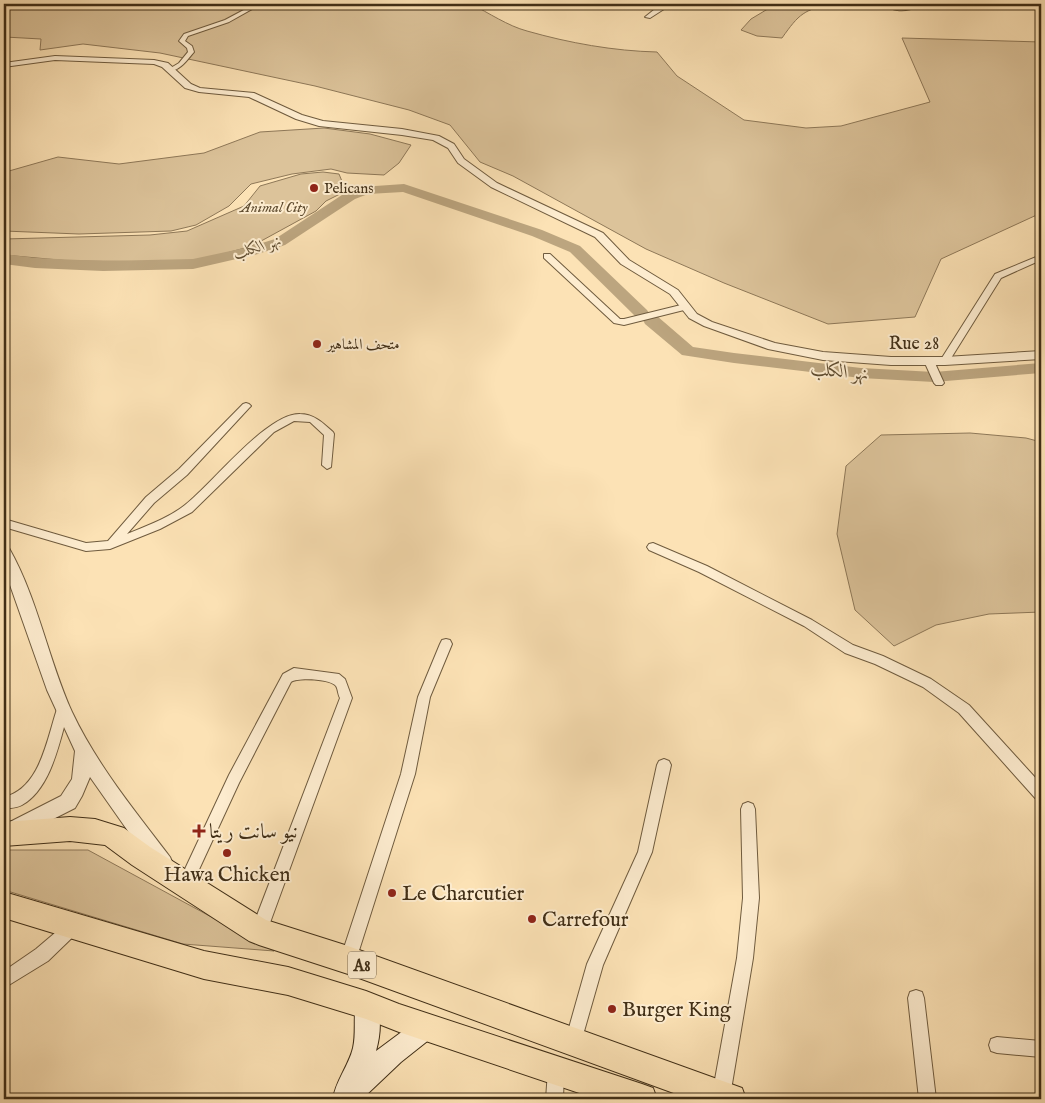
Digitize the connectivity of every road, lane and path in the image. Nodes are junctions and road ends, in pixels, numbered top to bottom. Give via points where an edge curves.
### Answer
1 (258, 4) edge
2 (693, 4) edge
3 (885, 4) edge
4 (913, 4) edge
5 (648, 18) dead end
6 (4, 65) edge
7 (171, 70) junction
8 (547, 256) dead end
9 (1041, 257) edge
10 (685, 307) junction
11 (1041, 354) edge
12 (945, 361) junction
13 (930, 362) junction
14 (940, 383) dead end
15 (246, 406) dead end
16 (327, 464) dead end
17 (4, 523) edge
18 (110, 545) junction
19 (653, 547) dead end
20 (4, 552) edge
21 (446, 644) dead end
22 (63, 709) junction
23 (83, 752) junction
24 (664, 766) dead end
25 (1041, 794) edge
26 (4, 804) edge
27 (748, 809) dead end
28 (5, 834) edge
29 (178, 880) junction
30 (4, 905) edge
31 (74, 926) junction
32 (259, 931) junction
33 (348, 960) junction
34 (4, 980) edge
35 (916, 998) dead end
36 (366, 1004) junction
37 (427, 1027) junction
38 (574, 1042) junction
39 (997, 1045) dead end
40 (1041, 1049) edge
41 (556, 1070) junction
42 (726, 1097) edge
43 (345, 1099) edge
44 (554, 1099) edge
45 (642, 1099) edge
46 (928, 1099) edge

1 - 7 street via 227,21 186,35 182,41 191,52
2 - 5 street via 659,9
3 - 4 street via 904,9 911,8
6 - 7 street via 55,58 114,59 154,62
7 - 10 street, Rue 28 via 188,86 251,96 310,121 436,138 451,146 461,161 494,185 599,235 625,262 674,292
8 - 10 street via 617,321
9 - 12 street via 998,276
10 - 13 street, Rue 28 via 708,324 786,350 860,360
11 - 12 street, Rue 28
12 - 13 street, Rue 28
13 - 14 street
15 - 18 street via 183,472 150,500
16 - 18 street via 329,434 314,420 292,418 270,430 188,509
17 - 18 street via 86,547
19 - 25 street via 808,623 849,648 926,683 964,709
20 - 22 street via 23,593 32,627
21 - 33 street via 424,697 408,774
22 - 23 street
22 - 26 street via 44,765 31,791
23 - 28 street via 82,777 68,802
23 - 29 street
24 - 38 street via 645,852 595,964
27 - 42 street via 751,898
28 - 29 highway, A8 via 87,829 106,833
29 - 32 highway, A8
29 - 32 street via 287,678 294,673 335,678 341,683 346,698
30 - 31 highway, A8
31 - 34 street via 42,955
31 - 36 highway, A8 via 204,966 288,981
32 - 33 highway, A8
33 - 38 highway, A8
35 - 46 street
36 - 37 highway, A8
36 - 43 main road via 367,1043
37 - 41 highway, A8
37 - 43 main road via 392,1053
38 - 42 highway, A8
39 - 40 street
41 - 44 street
41 - 45 highway, A8

